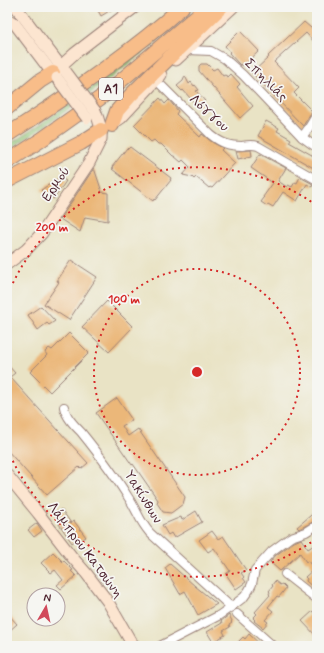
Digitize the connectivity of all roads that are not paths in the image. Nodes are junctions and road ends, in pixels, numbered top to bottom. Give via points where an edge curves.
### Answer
1 (16, 7) edge
2 (135, 7) edge
3 (182, 7) edge
4 (207, 7) edge
5 (221, 7) edge
6 (233, 7) edge
7 (7, 19) edge
8 (49, 50) junction
9 (187, 50) junction
10 (74, 54) junction
11 (59, 72) junction
12 (156, 80) junction
13 (7, 108) edge
14 (317, 114) edge
15 (106, 128) junction
16 (7, 135) edge
17 (302, 137) junction
18 (317, 146) edge
19 (7, 162) edge
20 (317, 180) edge
21 (7, 181) edge
22 (7, 264) edge
23 (64, 407) dead end
24 (7, 475) edge
25 (317, 525) edge
26 (285, 574) dead end
27 (317, 599) edge
28 (231, 607) junction
29 (237, 614) dead end
30 (135, 646) edge
31 (160, 646) edge
32 (273, 646) edge

1 - 8 street
2 - 10 street
3 - 16 highway, Α1 via 92,79
4 - 19 highway, Α1 via 103,96
5 - 15 highway via 131,95
6 - 9 street
7 - 11 street via 15,24
8 - 10 street via 55,55
8 - 11 street
9 - 12 street
9 - 17 street, Σπηλιάς via 211,51 225,59
10 - 11 street
11 - 13 highway via 40,81
11 - 15 street, bridge via 91,114 91,123
12 - 15 street via 121,118
12 - 20 street, Λόγγου via 211,136 232,146 258,146
14 - 17 street
15 - 21 highway
15 - 22 street, Ερμού via 92,157 42,233 26,250
17 - 18 street, Σπηλιάς
23 - 28 street, Υακίνθων via 70,420 120,484 144,526
24 - 30 street, Λάμπρου Κατσώνη via 108,602
25 - 28 street via 291,537 272,551 255,570 252,584 244,597
26 - 27 street
28 - 31 street
29 - 32 street

